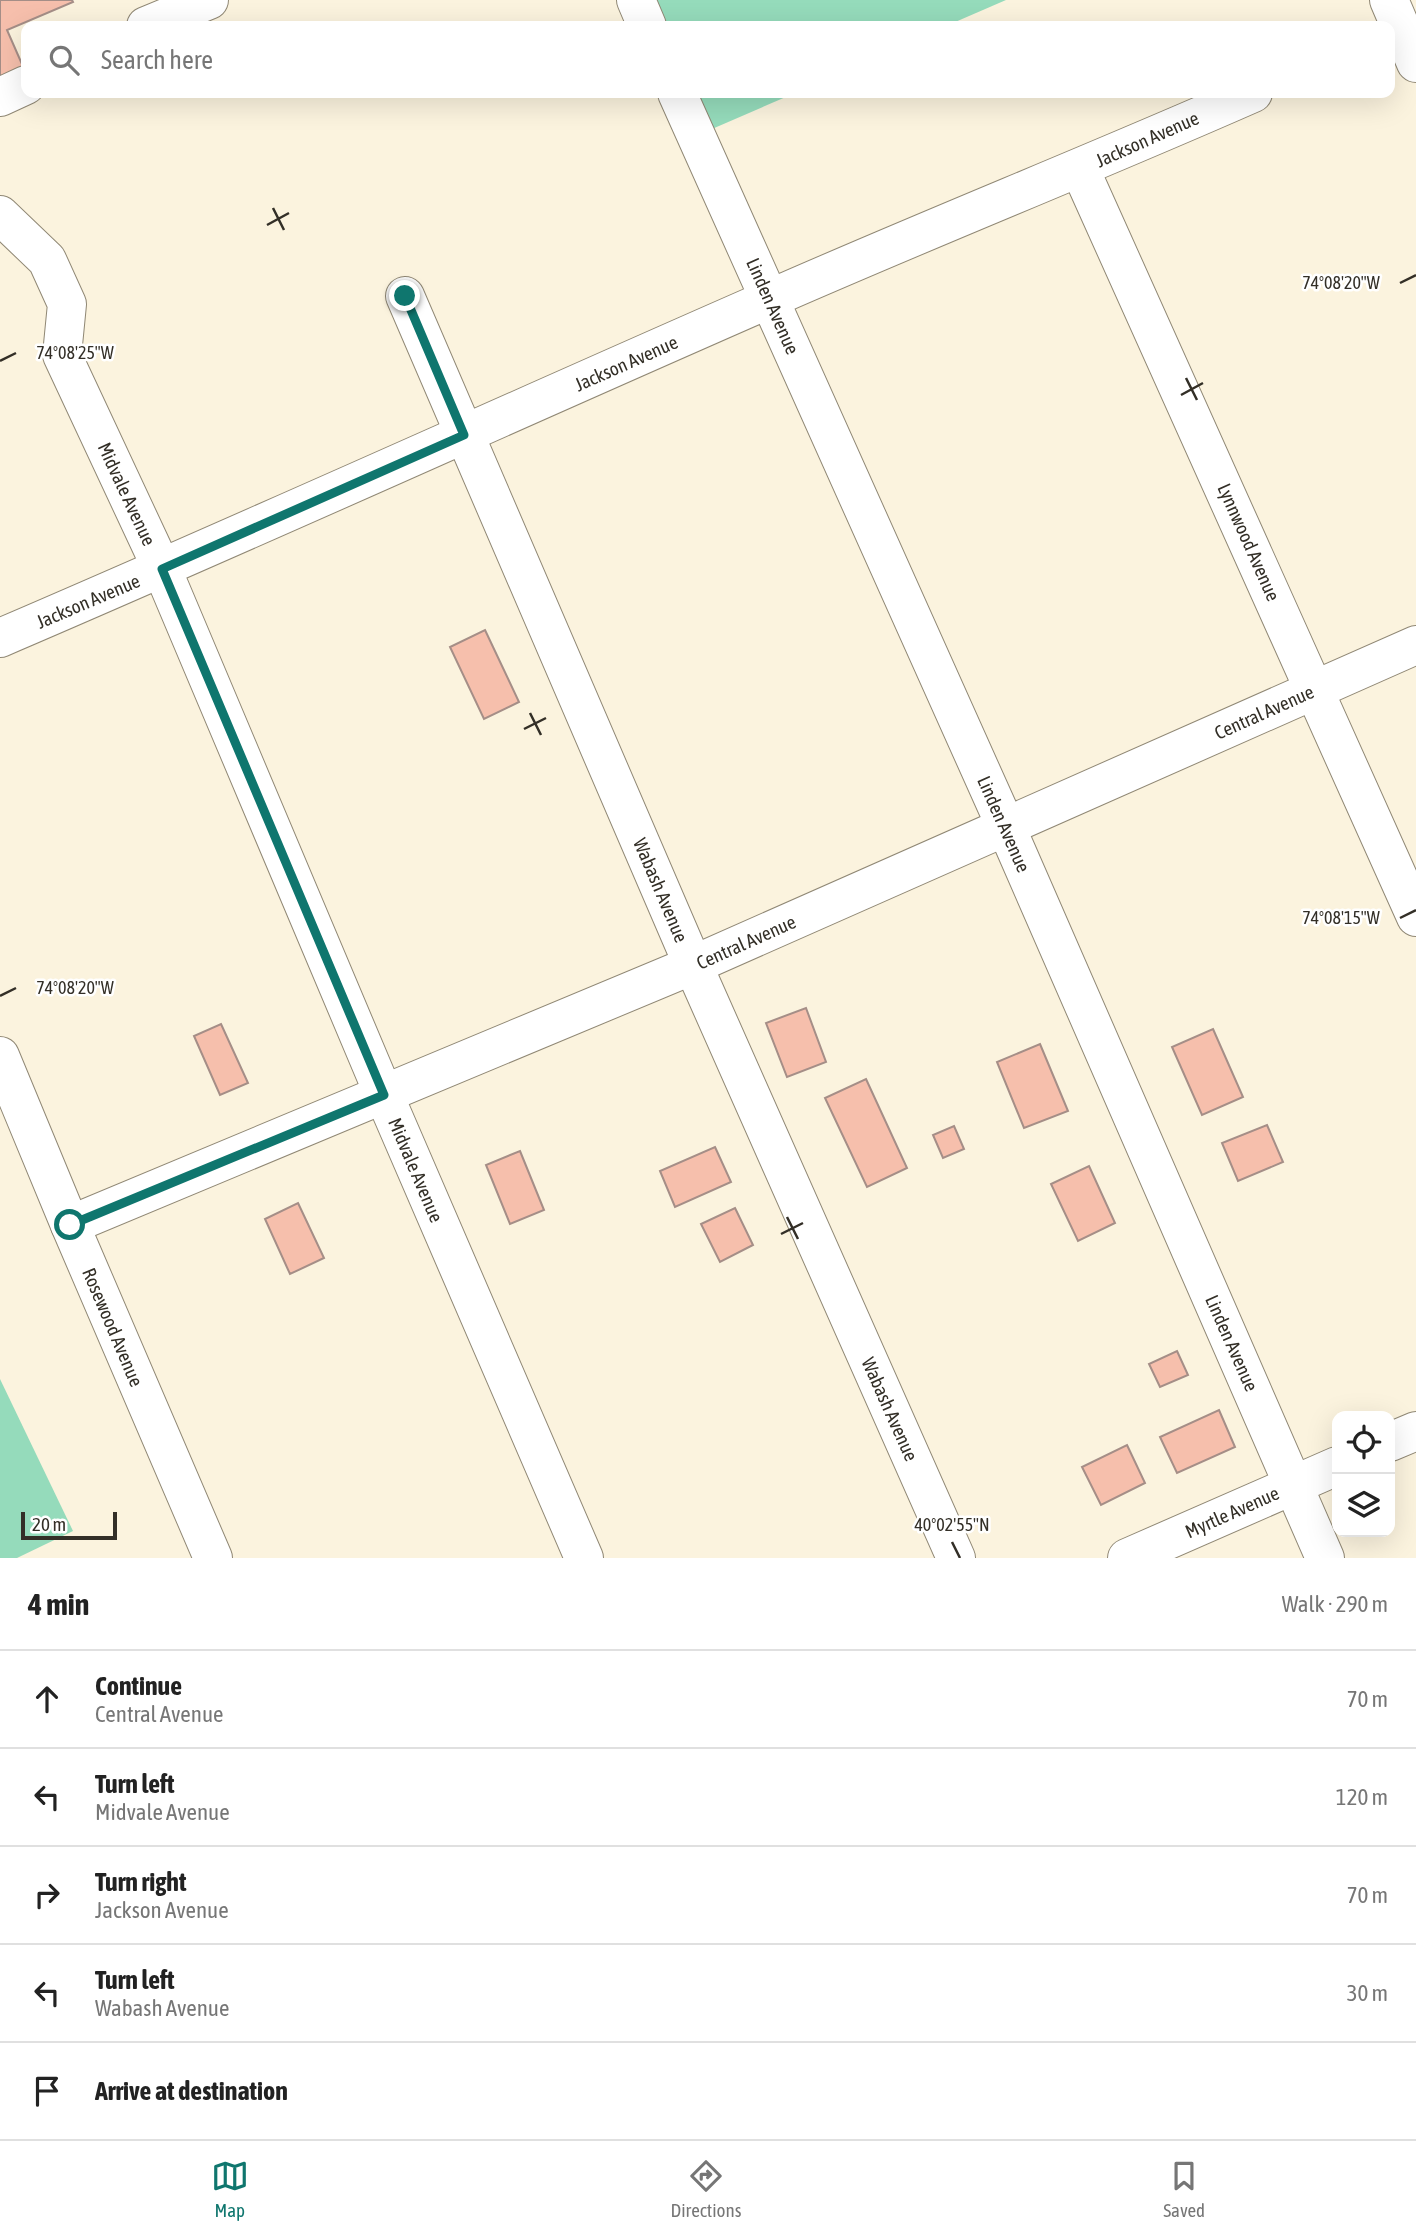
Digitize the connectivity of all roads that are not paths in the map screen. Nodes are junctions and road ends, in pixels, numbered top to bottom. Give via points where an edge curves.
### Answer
1 (128, 0) edge
2 (209, 0) edge
3 (636, 0) edge
4 (137, 21) edge
5 (158, 21) edge
6 (645, 21) edge
7 (1399, 21) edge
8 (1416, 63) edge
9 (21, 87) edge
10 (0, 97) edge
11 (679, 98) edge
12 (1242, 98) edge
13 (1080, 169) junction
14 (0, 215) edge
15 (405, 296) dead end
16 (769, 299) junction
17 (464, 435) junction
18 (162, 569) junction
19 (0, 638) edge
20 (1416, 645) edge
21 (1316, 690) junction
22 (1006, 827) junction
23 (1416, 917) edge
24 (693, 965) junction
25 (0, 1056) edge
26 (384, 1095) junction
27 (70, 1225) junction
28 (1416, 1431) edge
29 (1395, 1441) edge
30 (1332, 1468) edge
31 (1294, 1485) junction
32 (213, 1558) edge
33 (584, 1558) edge
34 (956, 1558) edge
35 (1127, 1558) edge
36 (1325, 1558) edge

1 - 4 street
2 - 5 street
3 - 6 street
7 - 8 street
9 - 10 street
11 - 16 street, Linden Avenue
12 - 13 street, Jackson Avenue
13 - 16 street, Jackson Avenue
13 - 21 street, Lynnwood Avenue
14 - 18 street, Midvale Avenue via 47,260 66,304 62,355
15 - 17 street, Wabash Avenue
16 - 17 street, Jackson Avenue
16 - 22 street, Linden Avenue
17 - 18 street, Jackson Avenue
17 - 24 street, Wabash Avenue
18 - 19 street, Jackson Avenue
18 - 26 street, Midvale Avenue
20 - 21 street, Central Avenue
21 - 22 street, Central Avenue
21 - 23 street, Lynnwood Avenue
22 - 24 street, Central Avenue
22 - 31 street, Linden Avenue
24 - 26 street, Central Avenue
24 - 34 street, Wabash Avenue
25 - 27 street, Rosewood Avenue
26 - 27 street, Central Avenue
26 - 33 street, Midvale Avenue
27 - 32 street, Rosewood Avenue
28 - 29 street
30 - 31 street, Myrtle Avenue
31 - 35 street, Myrtle Avenue
31 - 36 street, Linden Avenue

